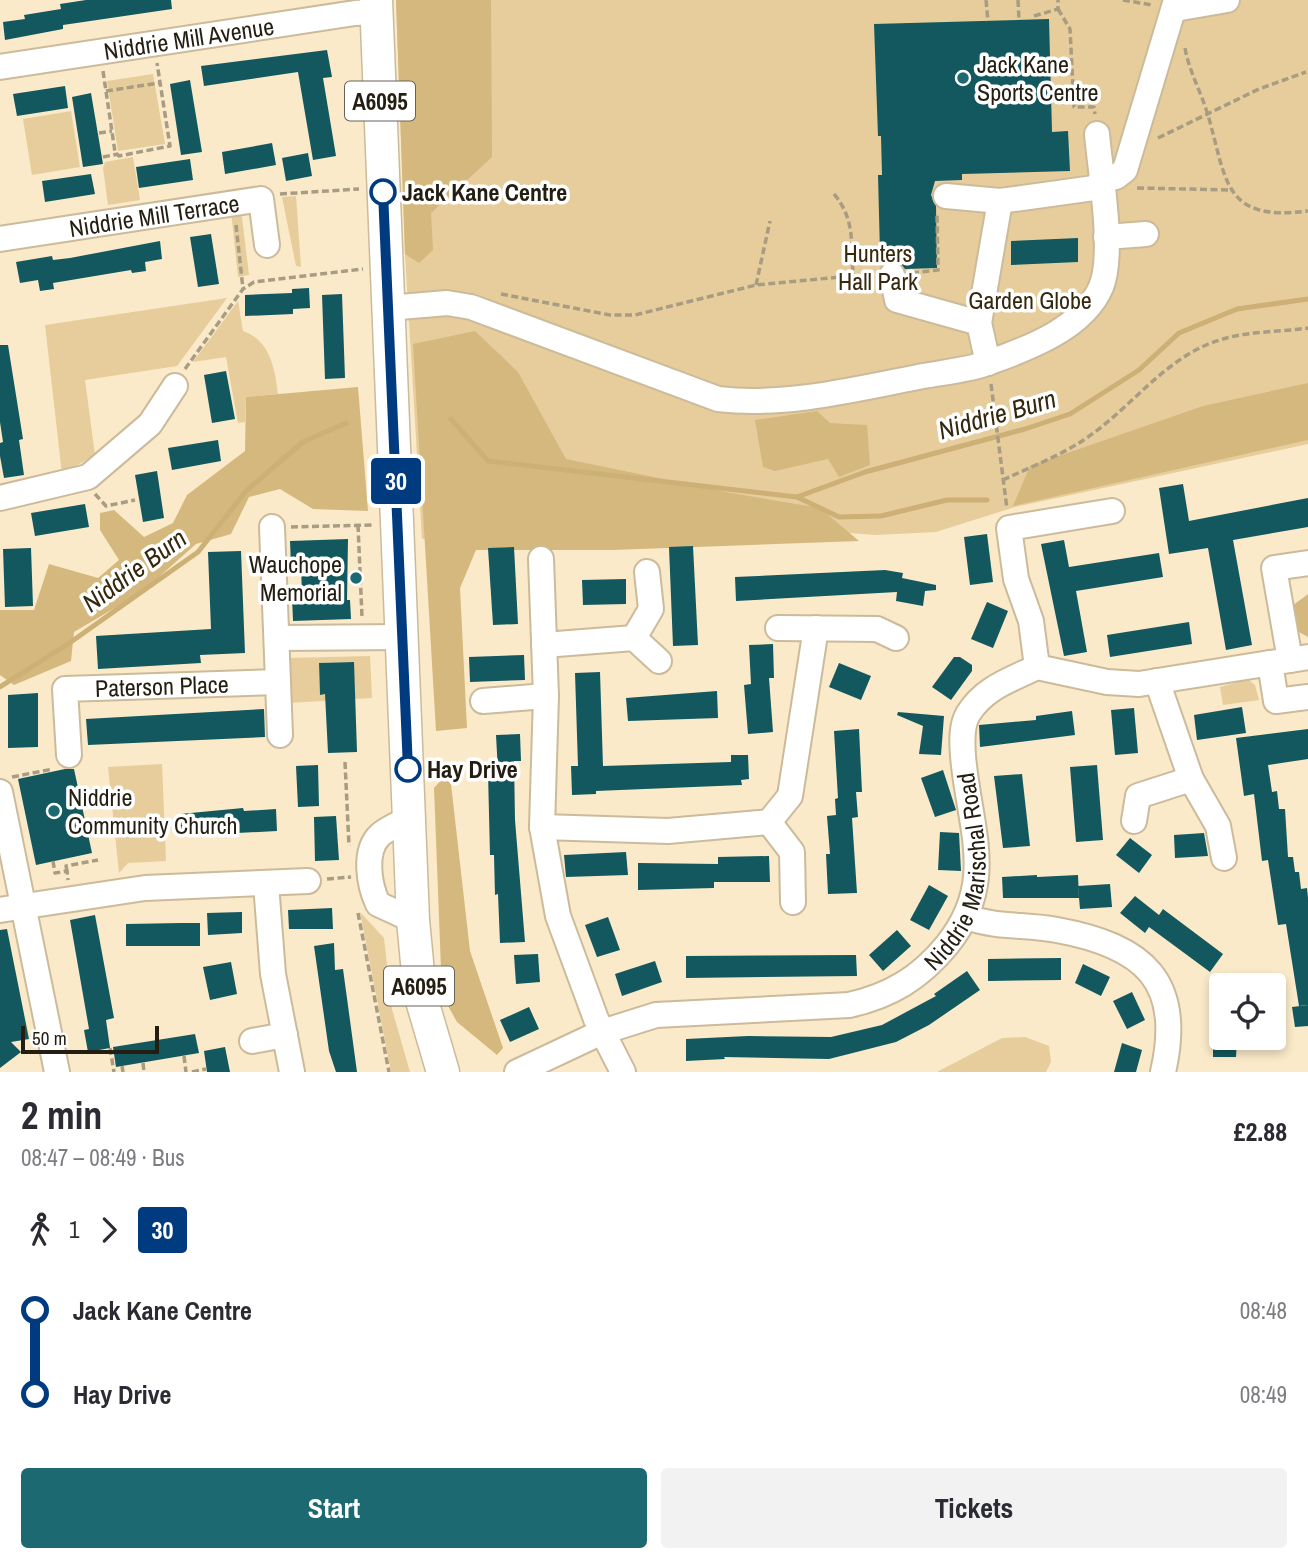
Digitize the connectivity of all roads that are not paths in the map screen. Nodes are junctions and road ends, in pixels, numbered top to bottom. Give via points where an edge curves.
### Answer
1 (1227, 0) edge
2 (1176, 4) edge
3 (376, 6) edge
4 (0, 67) edge
5 (1097, 134) road end
6 (1101, 183) junction
7 (946, 196) road end
8 (1000, 201) junction
9 (1146, 234) dead end
10 (1106, 237) junction
11 (0, 239) edge
12 (267, 245) dead end
13 (892, 275) road end
14 (388, 308) junction
15 (979, 323) junction
16 (988, 363) junction
17 (174, 386) road end
18 (0, 498) edge
19 (1112, 511) dead end
20 (272, 527) road end
21 (541, 559) dead end
22 (1308, 562) edge
23 (647, 572) dead end
24 (778, 628) dead end
25 (816, 628) junction
26 (403, 637) junction
27 (278, 638) junction
28 (634, 638) junction
29 (896, 638) dead end
30 (544, 645) junction
31 (1289, 660) edge
32 (659, 661) dead end
33 (1037, 667) junction
34 (1157, 681) junction
35 (278, 682) junction
36 (546, 696) junction
37 (1308, 697) edge
38 (483, 701) dead end
39 (280, 735) dead end
40 (69, 755) road end
41 (1191, 779) junction
42 (1, 792) edge
43 (410, 818) junction
44 (1134, 821) dead end
45 (769, 822) junction
46 (542, 827) junction
47 (1224, 858) dead end
48 (308, 881) road end
49 (266, 884) junction
50 (793, 902) dead end
51 (11, 908) edge
52 (967, 917) junction
53 (412, 920) junction
54 (602, 1032) junction
55 (285, 1035) junction
56 (252, 1041) dead end
57 (57, 1072) edge
58 (292, 1072) edge
59 (443, 1072) edge
60 (517, 1072) edge
61 (622, 1072) edge
62 (1163, 1072) edge

1 - 2 street
2 - 6 street via 1125,170
3 - 4 street, Niddrie Mill Avenue
3 - 14 main road, A6095
5 - 6 street
6 - 8 street
6 - 10 street
7 - 8 street
8 - 15 street
9 - 10 street
10 - 16 street via 1103,284 1091,306 1048,337
11 - 12 street, Niddrie Mill Terrace via 261,199
13 - 15 street via 897,300
14 - 16 street via 446,303 471,307 718,399 746,402 858,389
14 - 26 main road, A6095
15 - 16 street
17 - 18 street via 150,424 88,477
19 - 33 street via 1009,528
20 - 27 street
21 - 30 street
22 - 31 street via 1274,568
23 - 28 street via 652,608
24 - 25 street
25 - 29 street via 877,629
25 - 45 street via 790,796
26 - 27 street
26 - 43 main road, A6095
27 - 35 street
28 - 30 street
28 - 32 street
30 - 36 street
31 - 34 street
31 - 37 street via 1276,701
33 - 34 street via 1107,682
33 - 52 street, Niddrie Marischal Road via 985,692 967,717 962,740 978,869
34 - 41 street
35 - 39 street
35 - 40 street, Paterson Place via 65,689
36 - 38 street
36 - 46 street
41 - 44 street via 1138,796
41 - 47 street via 1218,826
42 - 51 street
43 - 53 main road, A6095
43 - 53 street via 381,834 370,848 370,872 378,904
45 - 46 street via 668,831
45 - 50 street via 792,852
46 - 54 street via 558,916
48 - 49 street
49 - 51 street via 145,888
49 - 55 street via 270,954
51 - 57 street
52 - 54 street, Niddrie Marischal Road via 918,976 871,1000 822,1009 656,1015
52 - 62 street via 1005,927 1084,936 1151,972 1169,1013
53 - 59 main road, A6095 via 420,994
54 - 60 street, Niddrie Marischal Road
54 - 61 street
55 - 56 street
55 - 58 street

